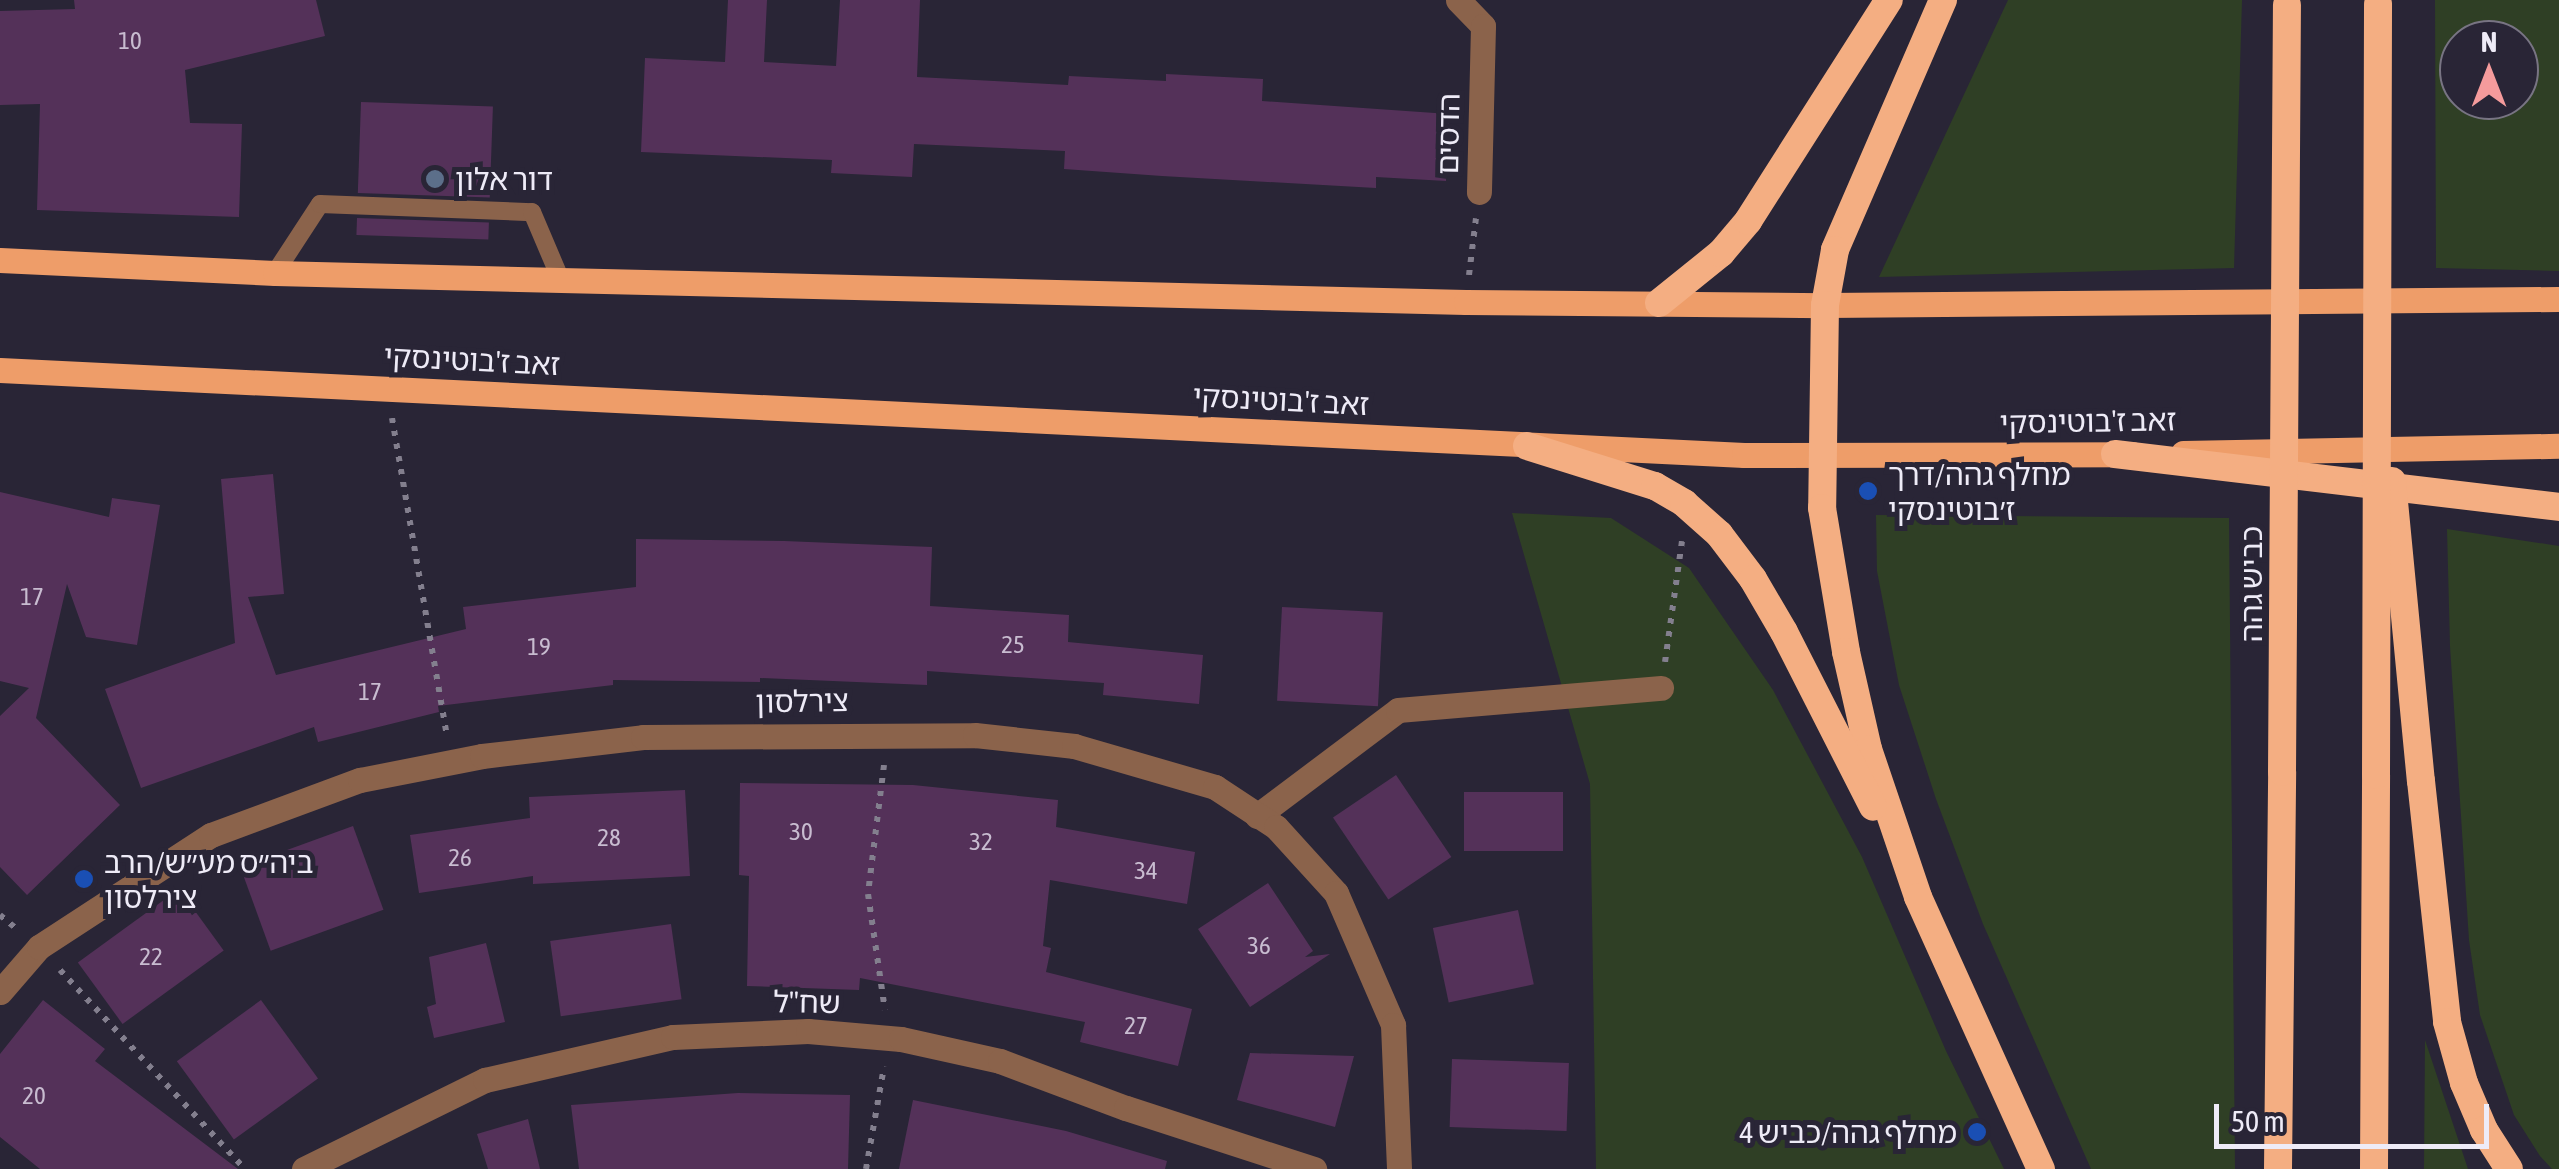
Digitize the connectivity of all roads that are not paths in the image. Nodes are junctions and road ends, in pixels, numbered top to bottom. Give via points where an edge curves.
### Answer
1 (1458, 0) edge
2 (1889, 0) edge
3 (1943, 0) edge
4 (2287, 2) edge
5 (2378, 2) edge
6 (1479, 192) road end
7 (0, 252) edge
8 (0, 260) edge
9 (32, 262) junction
10 (275, 273) junction
11 (560, 278) junction
12 (2559, 300) edge
13 (1659, 303) junction
14 (1826, 305) junction
15 (2376, 315) junction
16 (0, 370) edge
17 (1528, 446) junction
18 (2559, 446) edge
19 (2115, 454) junction
20 (1820, 456) junction
21 (2559, 507) edge
22 (1661, 688) road end
23 (1258, 816) junction
24 (1918, 897) junction
25 (0, 992) edge
26 (304, 1169) edge
27 (1314, 1169) edge
28 (1399, 1169) edge
29 (2041, 1169) edge
30 (2278, 1169) edge
31 (2374, 1169) edge
32 (2508, 1169) edge

1 - 6 street, הדסים via 1482,26
2 - 13 highway via 1748,221 1721,253
3 - 14 highway via 1851,206
4 - 30 highway, כביש גהה, bridge
5 - 15 highway, bridge
7 - 9 main road
8 - 9 main road
9 - 10 main road
10 - 11 main road
10 - 11 lane via 320,204 532,212
11 - 13 main road
12 - 14 main road
13 - 14 main road
14 - 20 highway
15 - 31 highway, bridge
15 - 32 highway, bridge via 2447,1022 2470,1099
16 - 17 main road, זאב ז'בוטינסקי
17 - 20 main road, זאב ז'בוטינסקי
17 - 24 highway via 1654,486 1719,534 1784,632
18 - 19 main road, זאב ז'בוטינסקי
19 - 20 main road, זאב ז'בוטינסקי
19 - 21 highway
20 - 24 highway via 1846,652 1868,749
22 - 23 street via 1398,710
23 - 25 street, צירלסון via 1215,787 1074,746 974,735 643,737 452,762 360,780 211,835 39,947
23 - 28 street, צירלסון via 1336,893 1393,1025
24 - 29 highway
26 - 27 street, שח"ל via 485,1080 673,1037 808,1031 890,1038 1000,1061

